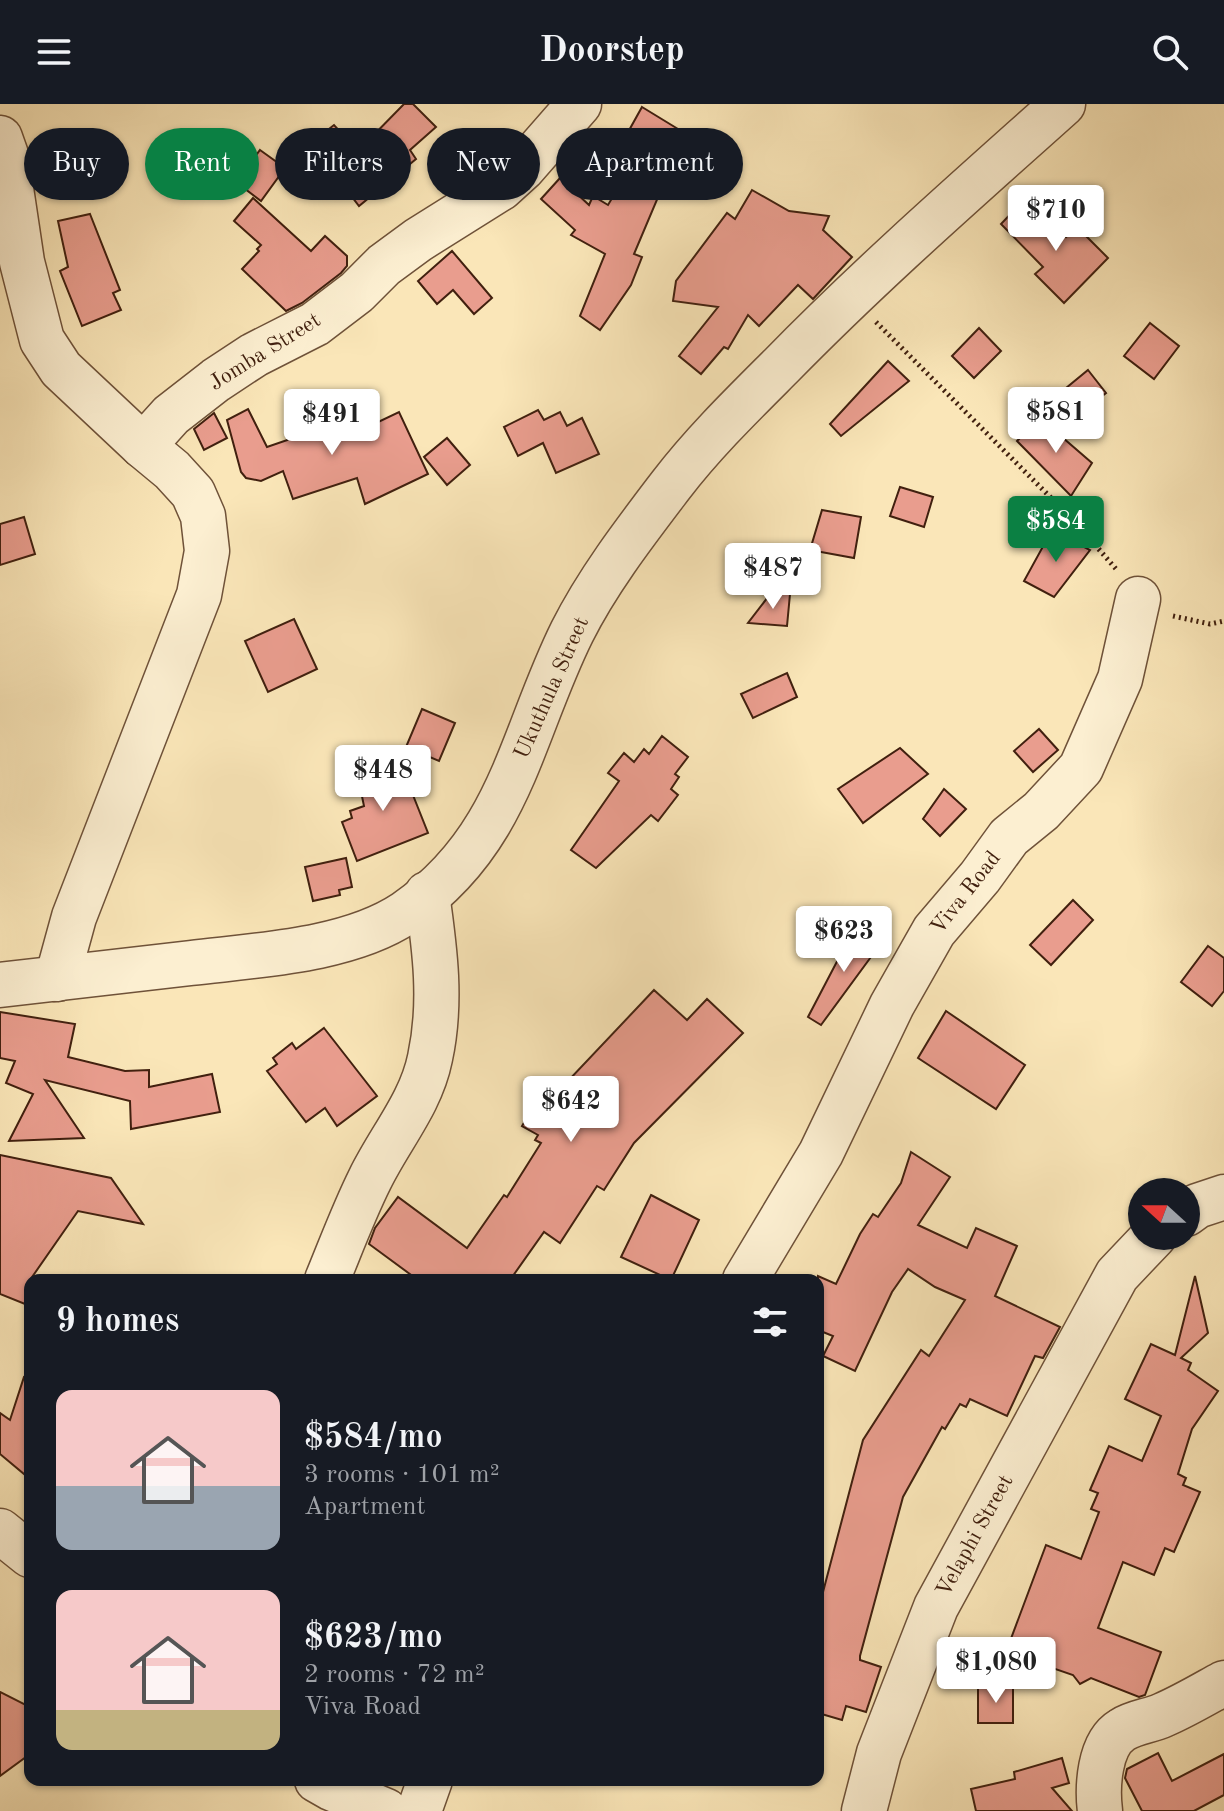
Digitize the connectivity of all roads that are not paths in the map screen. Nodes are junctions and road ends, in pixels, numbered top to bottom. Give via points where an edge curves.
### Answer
1 (579, 104) edge
2 (1063, 104) edge
3 (0, 138) edge
4 (143, 446) junction
5 (1138, 599) road end
6 (427, 894) junction
7 (57, 979) junction
8 (0, 985) edge
9 (1224, 1197) edge
10 (1200, 1205) edge
11 (1141, 1250) edge
12 (330, 1274) edge
13 (749, 1274) edge
14 (0, 1531) edge
15 (24, 1550) edge
16 (1224, 1683) edge
17 (328, 1786) edge
18 (428, 1786) edge
19 (386, 1811) edge
20 (419, 1811) edge
21 (864, 1811) edge
22 (1100, 1811) edge

1 - 4 street, Jomba Street via 501,188 418,240 315,324 216,380 171,415
2 - 6 street, Ukuthula Street via 850,296 673,482 572,632 509,789 487,829
3 - 4 street via 42,340 61,369
4 - 7 street via 193,493 203,516 207,551 199,595 74,917
5 - 13 street, Viva Road via 1120,679 1081,768 1009,837 934,931 821,1153
6 - 7 street, Ukuthula Street via 403,914 332,942
6 - 12 street via 438,968 430,1062 417,1097 370,1178
7 - 8 street, Ukuthula Street
9 - 10 street
11 - 21 street, Velaphi Street via 1117,1275 936,1607 879,1753
14 - 15 street
16 - 22 street via 1162,1716 1119,1731 1103,1760
17 - 19 street
18 - 20 street

